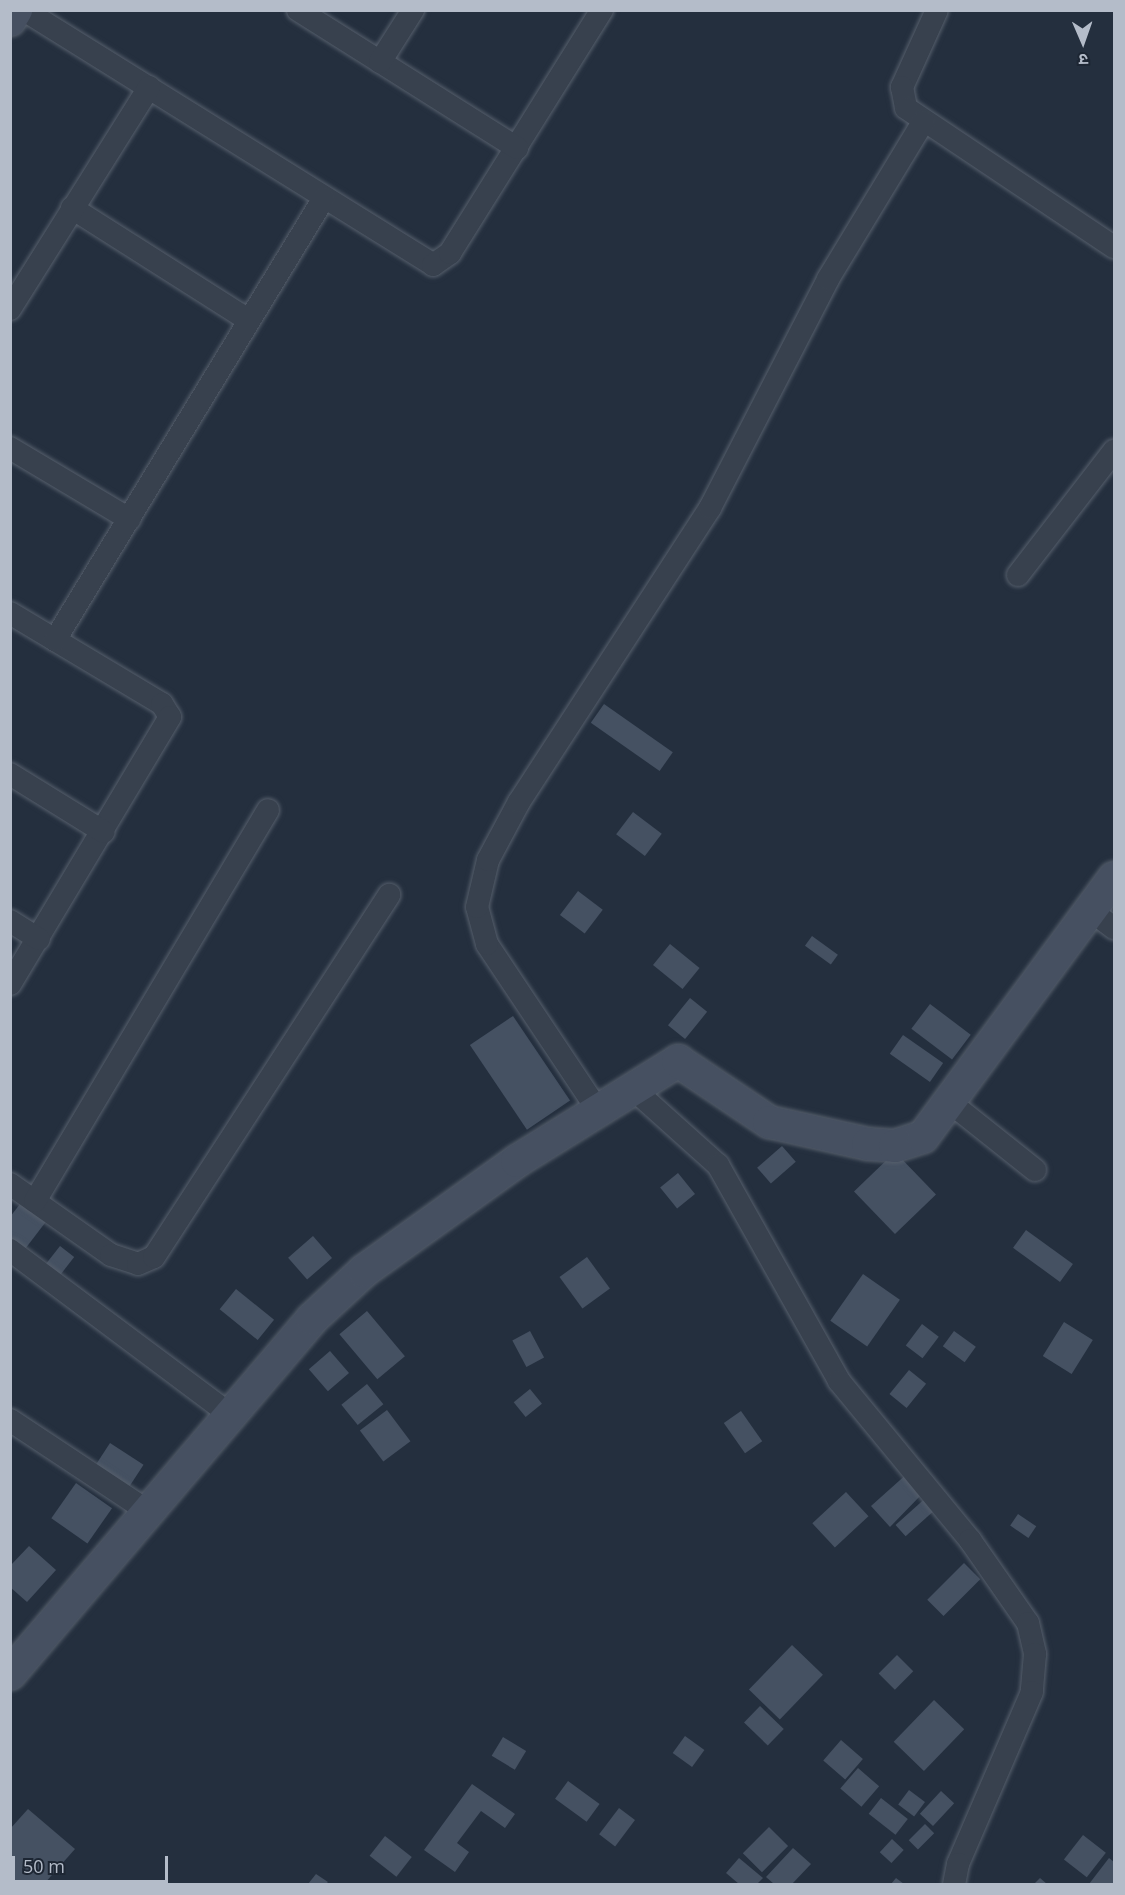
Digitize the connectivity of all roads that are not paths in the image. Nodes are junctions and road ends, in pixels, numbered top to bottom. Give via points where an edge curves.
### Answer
1 (16, 10) edge
2 (24, 10) edge
3 (298, 10) edge
4 (413, 10) edge
5 (602, 10) edge
6 (938, 10) edge
7 (10, 20) edge
8 (380, 62) junction
9 (148, 87) junction
10 (923, 123) junction
11 (517, 148) junction
12 (324, 198) junction
13 (72, 208) junction
14 (1114, 247) edge
15 (10, 309) edge
16 (247, 319) junction
17 (10, 448) edge
18 (1114, 451) edge
19 (129, 519) junction
20 (1018, 575) dead end
21 (10, 613) edge
22 (55, 640) junction
23 (10, 774) edge
24 (268, 810) dead end
25 (104, 832) junction
26 (1114, 878) edge
27 (389, 895) dead end
28 (1102, 919) edge
29 (10, 921) edge
30 (39, 939) junction
31 (10, 984) edge
32 (631, 1087) junction
33 (952, 1104) junction
34 (597, 1109) junction
35 (1035, 1170) dead end
36 (10, 1184) edge
37 (35, 1201) junction
38 (10, 1250) edge
39 (229, 1414) junction
40 (10, 1420) edge
41 (147, 1510) junction
42 (10, 1674) edge
43 (954, 1884) edge

1 - 7 street
2 - 9 street
3 - 8 street
4 - 8 street
5 - 11 street
6 - 10 street via 902,87 906,108
8 - 11 street
9 - 12 street
9 - 13 street
10 - 14 street
10 - 34 street via 828,279 710,508 519,802 488,860 477,907 487,944
11 - 12 street via 450,253 433,265
12 - 16 street
13 - 15 street
13 - 16 street
16 - 19 street
17 - 19 street
18 - 20 street
19 - 22 street
21 - 22 street
22 - 25 street via 162,704 170,717
23 - 25 street
24 - 37 street
25 - 30 street
26 - 28 street
27 - 37 street via 154,1257 138,1264 111,1255
28 - 33 street
29 - 30 street
30 - 31 street
32 - 33 street via 678,1060 769,1122 886,1145 923,1137
32 - 34 street
32 - 43 street via 725,1174 839,1382 970,1540 1028,1623 1035,1654 1032,1692
33 - 35 street
34 - 39 street via 353,1279
36 - 37 street
38 - 39 street
39 - 41 street
40 - 41 street
41 - 42 street

